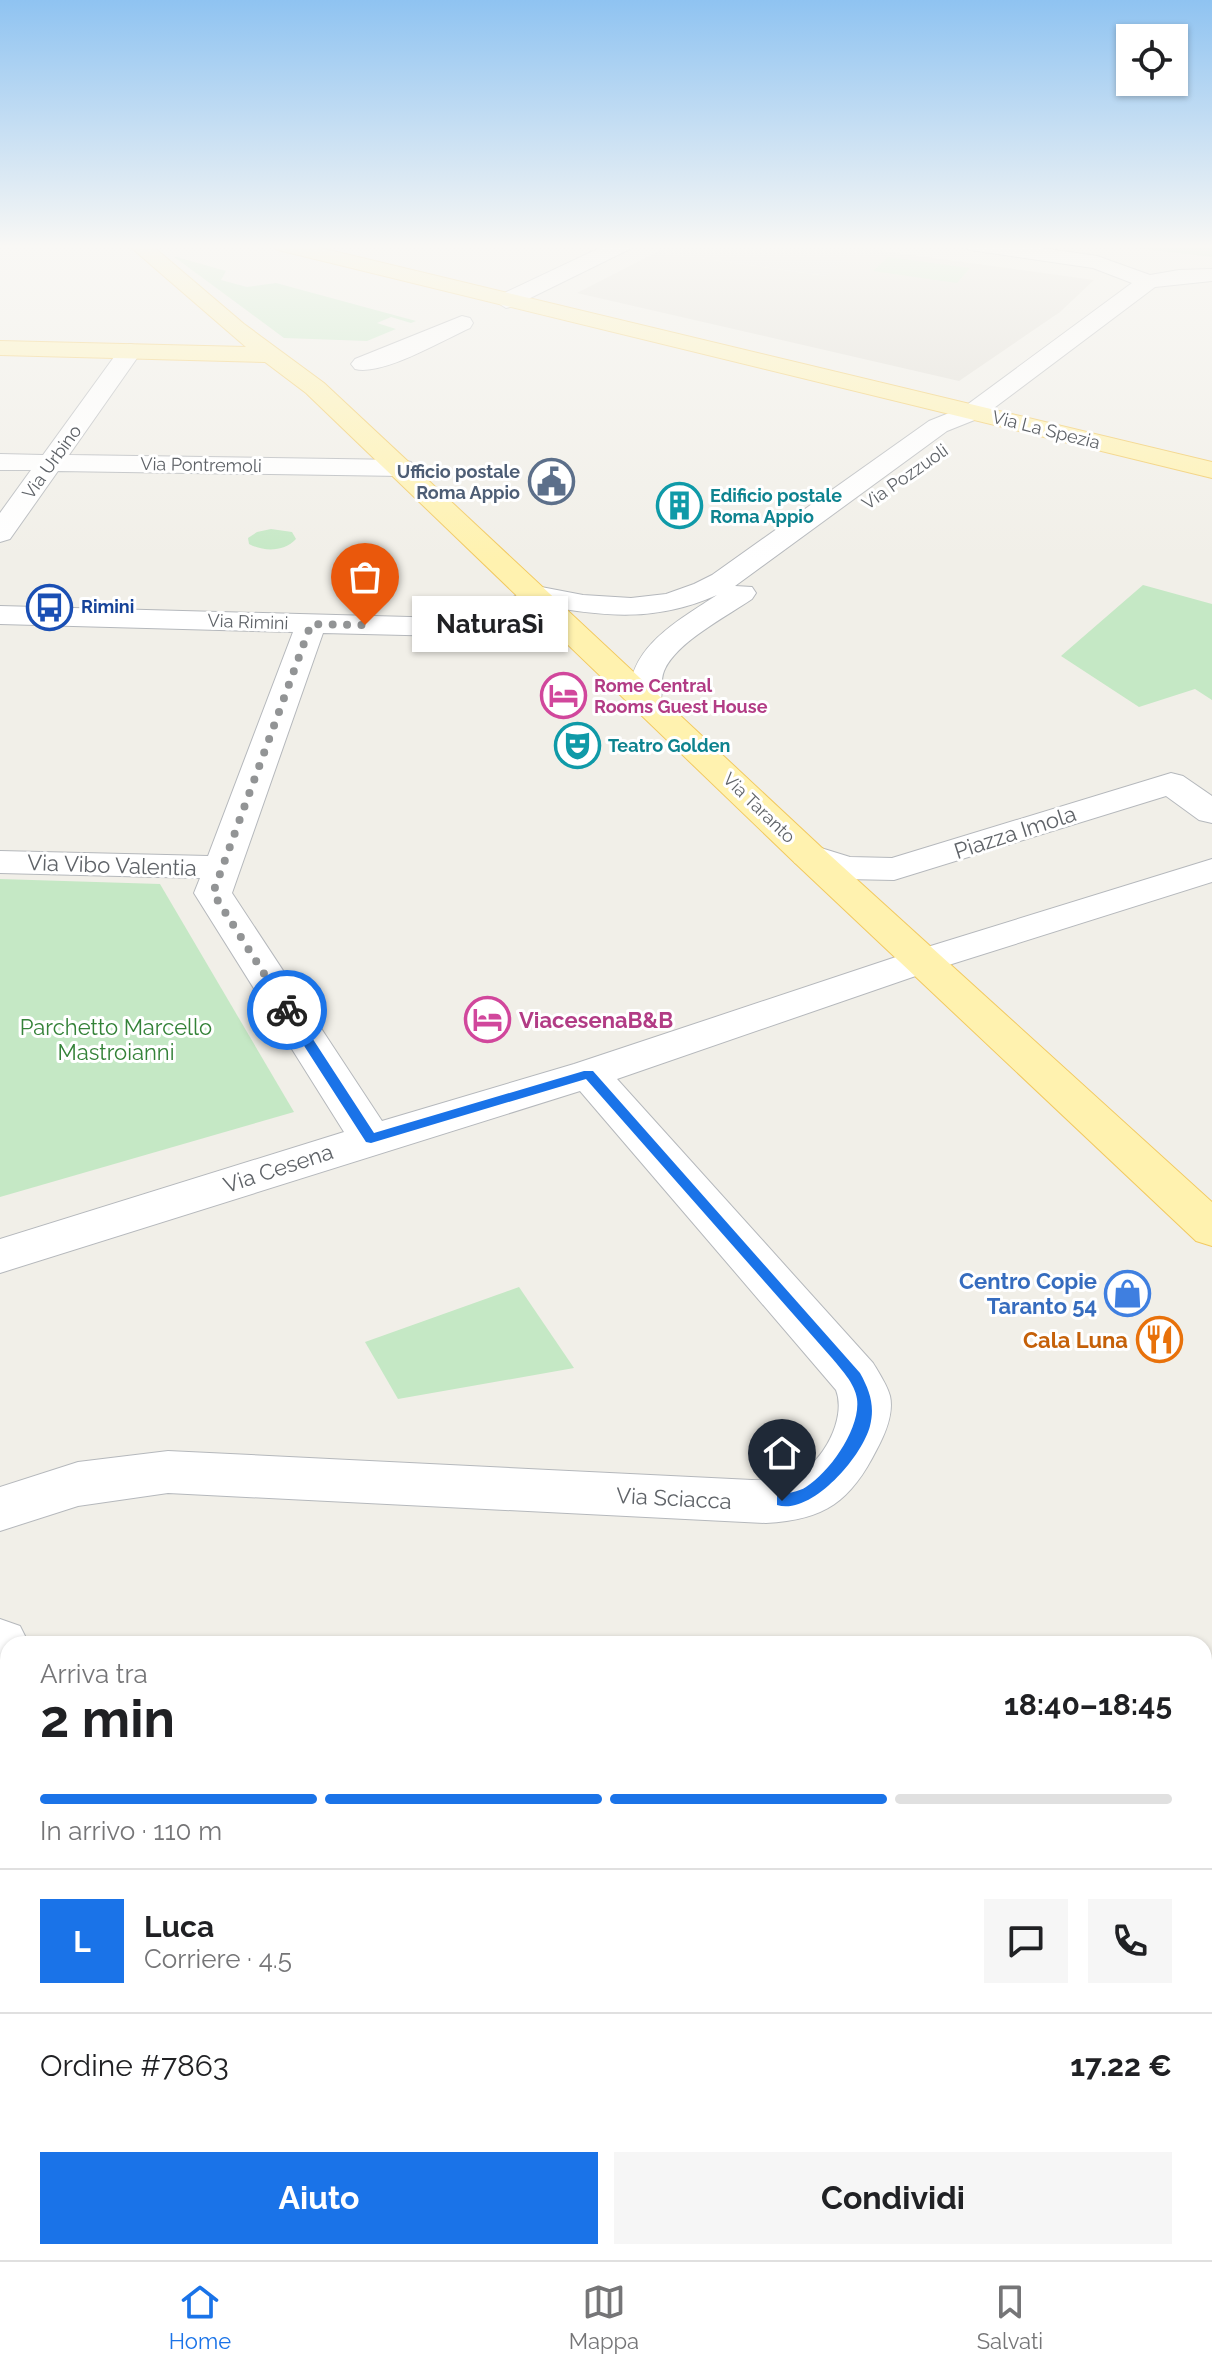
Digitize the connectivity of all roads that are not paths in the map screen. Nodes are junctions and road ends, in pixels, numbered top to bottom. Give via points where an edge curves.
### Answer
1 (64, 349) edge
2 (264, 349) edge
3 (403, 349) edge
4 (710, 349) edge
5 (1057, 349) edge
6 (130, 351) junction
7 (272, 355) junction
8 (363, 364) dead end
9 (973, 412) junction
10 (0, 462) edge
11 (51, 463) junction
12 (402, 468) junction
13 (1212, 470) edge
14 (0, 533) edge
15 (536, 595) junction
16 (0, 615) edge
17 (311, 624) junction
18 (646, 700) junction
19 (1212, 812) edge
20 (808, 855) junction
21 (0, 862) edge
22 (224, 868) junction
23 (1212, 870) edge
24 (922, 961) junction
25 (589, 1074) junction
26 (371, 1139) junction
27 (1212, 1229) edge
28 (0, 1256) edge
29 (0, 1509) edge

1 - 6 main road
2 - 7 main road, Via Taranto
3 - 8 street
4 - 9 main road, Via La Spezia
5 - 9 street
6 - 7 main road
6 - 11 street, Via Urbino
7 - 12 main road, Via Taranto
9 - 13 main road, Via La Spezia
9 - 15 street, Via Pozzuoli via 938,426 705,590 671,603 631,607
9 - 18 street, Via Pozzuoli via 966,433 679,637 648,669
10 - 11 street, Via Pontremoli
11 - 12 street, Via Pontremoli
11 - 14 street, Via Urbino
12 - 15 main road, Via Taranto
15 - 17 street, Via Rimini via 494,619 465,626
15 - 18 main road, Via Taranto
16 - 17 street, Via Rimini
17 - 22 street, Via Vibo Valentia
18 - 20 main road, Via Taranto
19 - 20 street, Piazza Imola via 1171,783 894,869 846,868
20 - 24 main road, Via Taranto
21 - 22 street, Via Vibo Valentia
22 - 26 street, Via Vibo Valentia via 213,893
23 - 24 street
24 - 25 street, Via Cesena
24 - 27 main road, Via Taranto
25 - 26 street, Via Cesena
25 - 29 street, Via Sciacca via 855,1377 865,1398 862,1428 849,1452 811,1493 752,1502 168,1472 78,1484
26 - 28 street, Via Cesena

